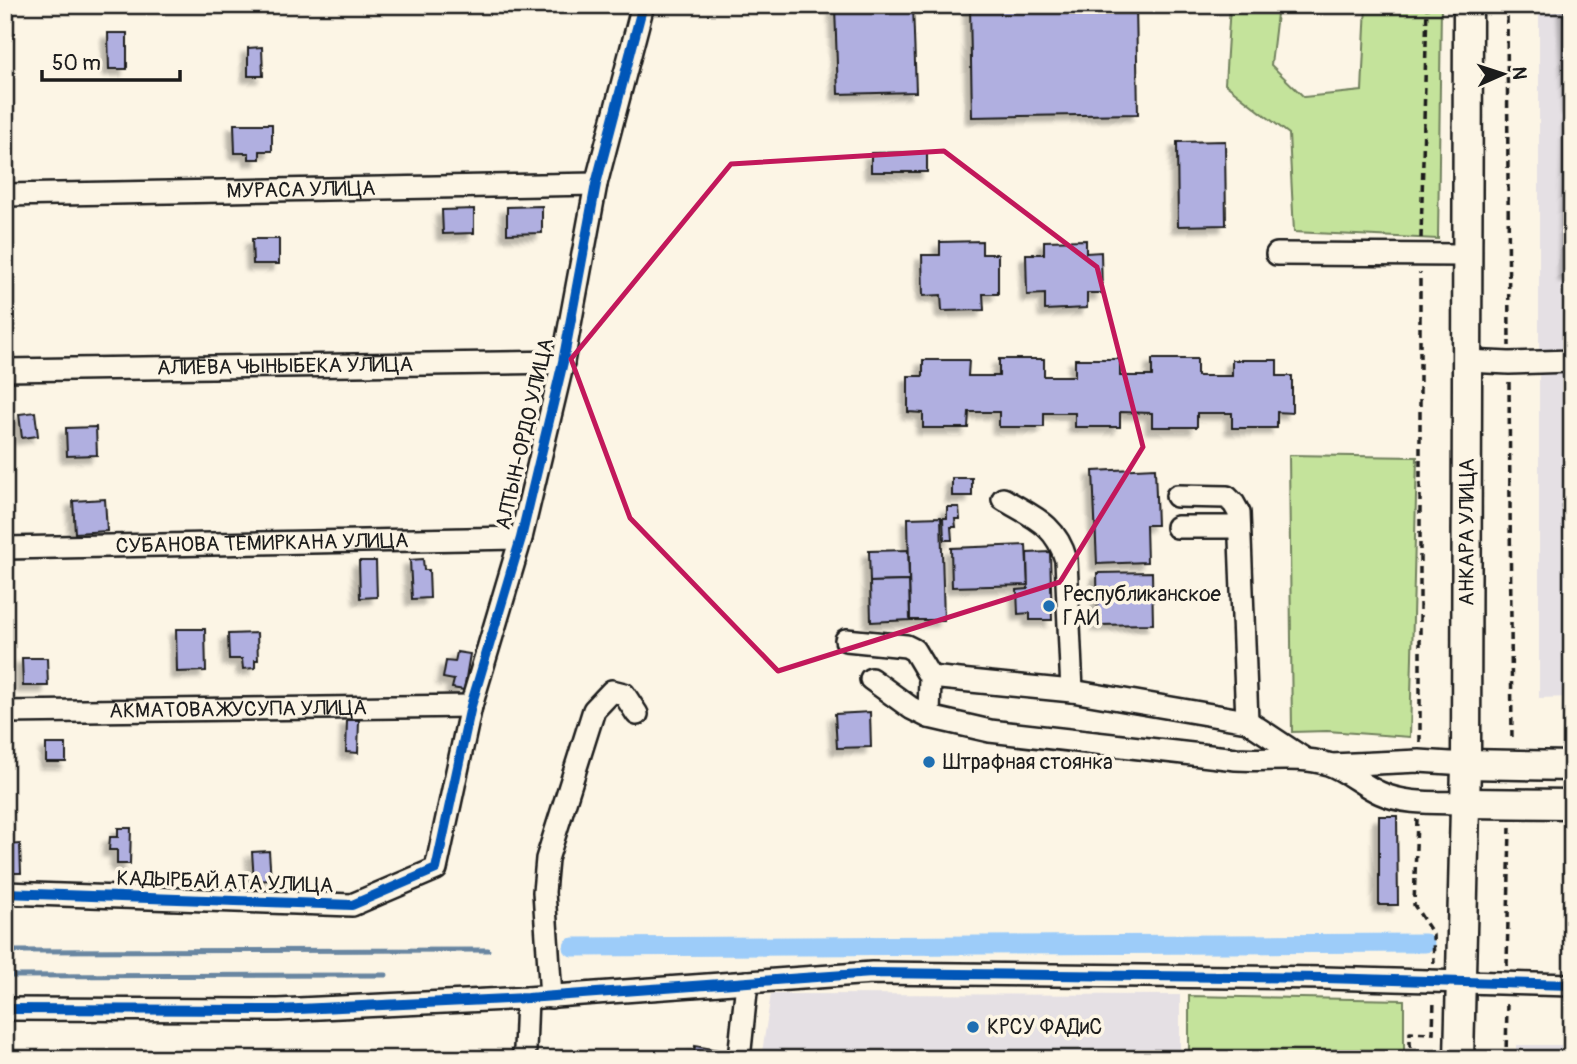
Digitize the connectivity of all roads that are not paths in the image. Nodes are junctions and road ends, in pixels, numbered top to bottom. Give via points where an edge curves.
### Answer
1 (643, 5) edge
2 (1468, 5) edge
3 (596, 184) junction
4 (5, 195) edge
5 (1277, 254) dead end
6 (1467, 255) junction
7 (1467, 361) junction
8 (1572, 361) edge
9 (563, 362) junction
10 (5, 370) edge
11 (1177, 496) dead end
12 (1003, 499) dead end
13 (1177, 527) dead end
14 (1238, 527) junction
15 (521, 538) junction
16 (5, 548) edge
17 (846, 640) dead end
18 (930, 677) junction
19 (871, 679) dead end
20 (1072, 691) junction
21 (471, 706) junction
22 (5, 712) edge
23 (637, 714) dead end
24 (929, 717) junction
25 (1247, 721) junction
26 (1303, 758) junction
27 (1466, 764) junction
28 (1331, 765) junction
29 (1572, 766) edge
30 (1465, 803) junction
31 (1572, 804) edge
32 (436, 869) joint
33 (5, 893) edge
34 (747, 982) junction
35 (1446, 983) junction
36 (1572, 985) edge
37 (551, 997) junction
38 (517, 999) junction
39 (5, 1009) edge
40 (522, 1059) edge
41 (739, 1059) edge
42 (1459, 1059) edge

1 - 3 street, АЛТЫН-ОРДО УЛИЦА
2 - 6 main road, АНКАРА УЛИЦА
3 - 4 street, МУРАСА УЛИЦА
3 - 9 street, АЛТЫН-ОРДО УЛИЦА
5 - 6 street
6 - 7 main road, АНКАРА УЛИЦА
7 - 8 street
7 - 27 main road, АНКАРА УЛИЦА
9 - 10 street, АЛИЕВА ЧЫНЫБЕКА УЛИЦА
9 - 15 street, АЛТЫН-ОРДО УЛИЦА
11 - 14 street via 1227,497 1239,513
12 - 20 street via 1047,525 1061,542 1066,560
13 - 14 street
14 - 25 street
15 - 16 street, СУБАНОВА ТЕМИРКАНА УЛИЦА
15 - 21 street, АЛТЫН-ОРДО УЛИЦА
17 - 18 street via 906,646 914,650
18 - 20 street
18 - 24 street
19 - 24 street
20 - 25 street
21 - 22 street, АКМАТОВА ЖУСУПА УЛИЦА
21 - 32 street, АЛТЫН-ОРДО УЛИЦА
23 - 37 street via 624,694 612,691 594,710 547,859 544,892
24 - 26 street via 990,731 1236,759
25 - 26 street
26 - 28 street
27 - 28 street
27 - 29 main road
27 - 30 main road, АНКАРА УЛИЦА
28 - 30 street via 1381,793 1418,802
30 - 31 main road
30 - 35 main road, АНКАРА УЛИЦА
32 - 33 street, КАДЫРБАЙ АТА УЛИЦА via 352,905
34 - 35 street via 872,974
34 - 37 street
34 - 41 street
35 - 36 street
35 - 42 main road, АНКАРА УЛИЦА
37 - 38 street
38 - 39 street via 278,1010
38 - 40 street via 525,1050

